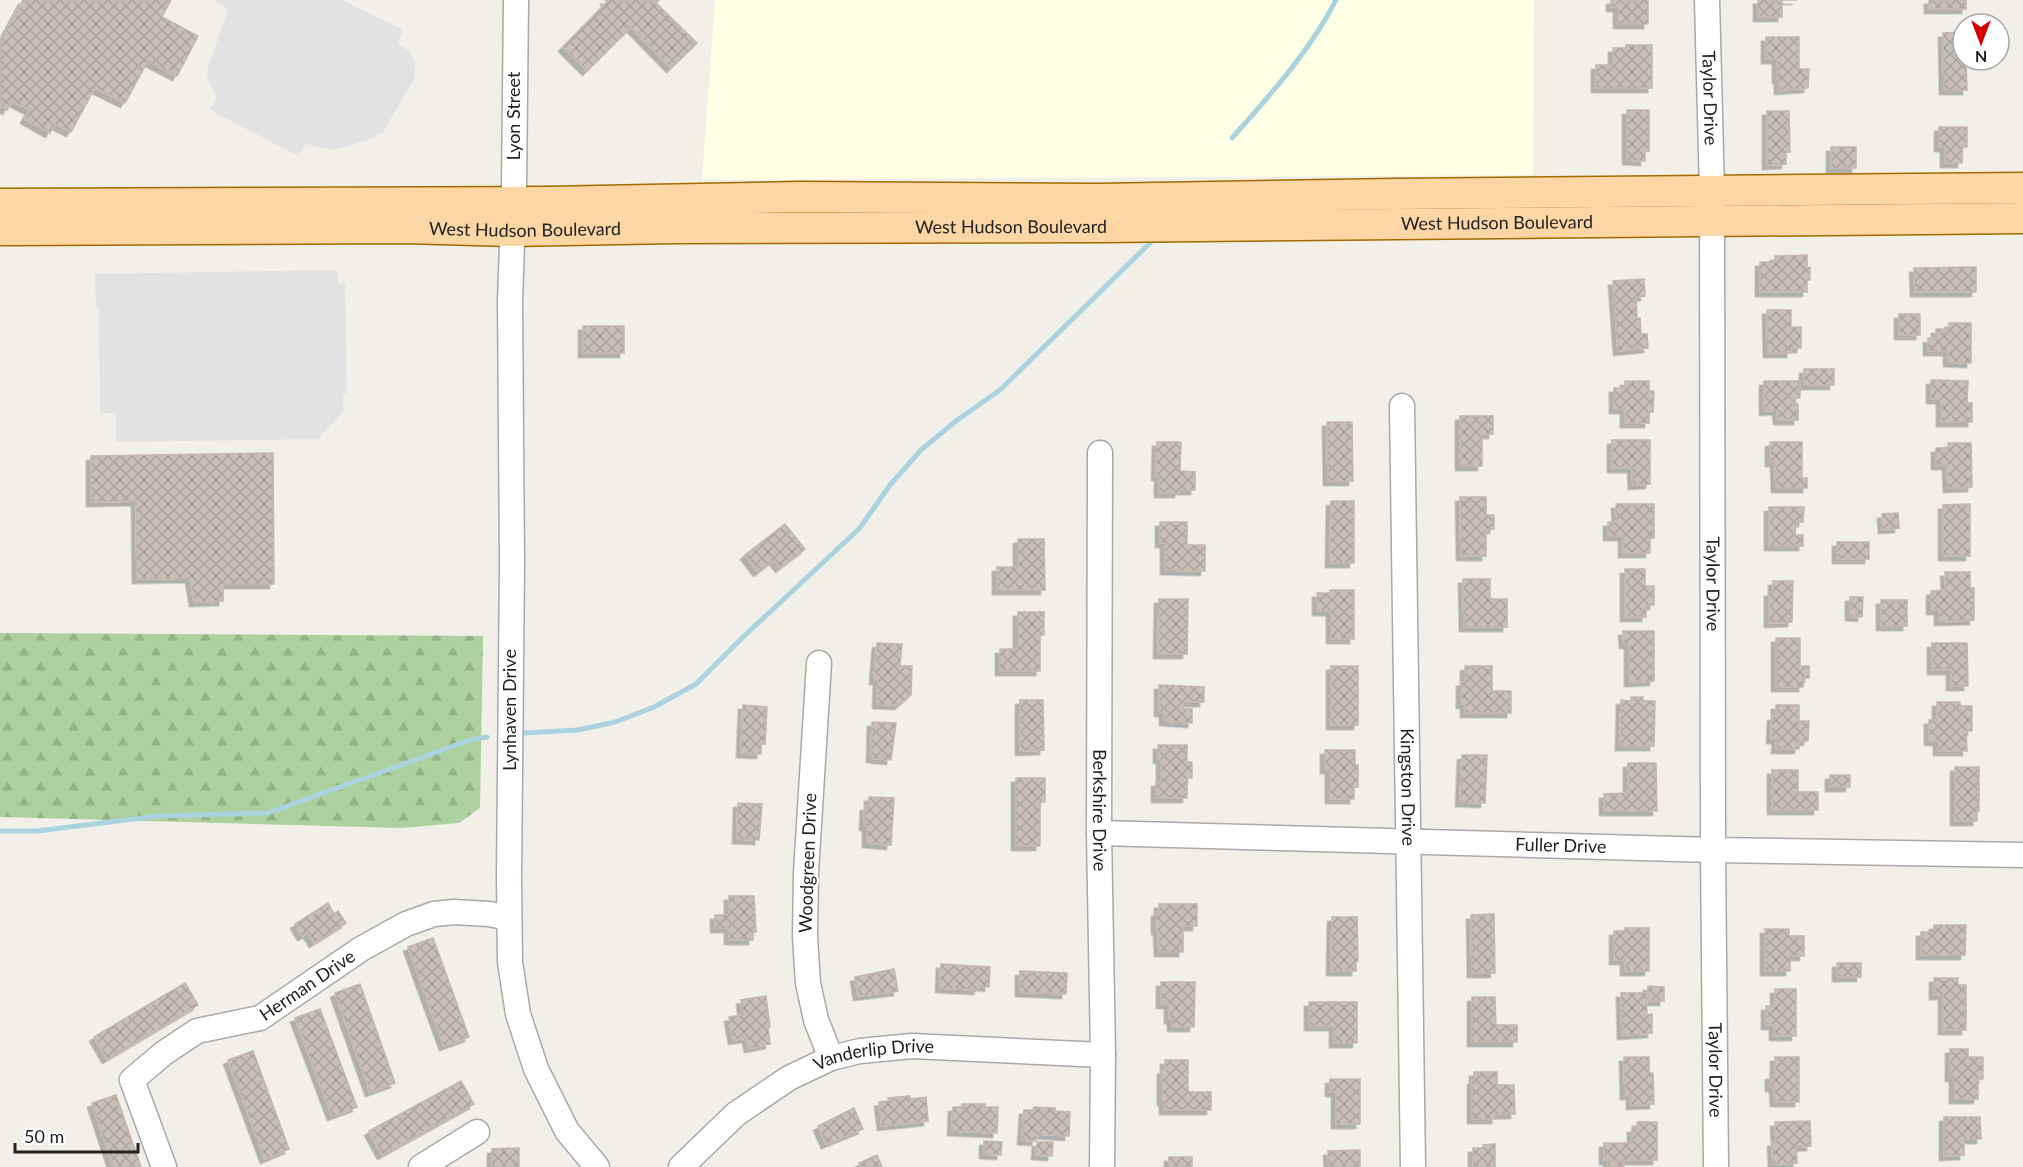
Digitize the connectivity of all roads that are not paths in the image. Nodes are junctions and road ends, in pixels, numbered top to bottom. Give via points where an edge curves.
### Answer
1 (516, 0) edge
2 (1707, 0) edge
3 (2023, 189) edge
4 (0, 204) edge
5 (1712, 206) junction
6 (512, 216) junction
7 (2023, 218) edge
8 (0, 230) edge
9 (1402, 406) dead end
10 (1100, 453) dead end
11 (819, 663) dead end
12 (1099, 833) junction
13 (1407, 841) junction
14 (1713, 850) junction
15 (2023, 855) edge
16 (509, 918) junction
17 (1103, 1055) junction
18 (831, 1058) junction
19 (477, 1132) dead end
20 (164, 1167) edge
21 (421, 1167) edge
22 (597, 1167) edge
23 (681, 1167) edge
24 (1102, 1167) edge
25 (1413, 1167) edge
26 (1716, 1167) edge

1 - 6 street, Lyon Street
2 - 5 street, Taylor Drive
3 - 5 main road, West Hudson Boulevard
4 - 6 main road, West Hudson Boulevard
5 - 6 main road, West Hudson Boulevard via 800,197
5 - 7 main road, West Hudson Boulevard via 1918,218
5 - 14 street, Taylor Drive
6 - 8 main road, West Hudson Boulevard via 405,228
6 - 16 street, Lynhaven Drive
9 - 13 street, Kingston Drive
10 - 12 street, Berkshire Drive
11 - 18 street, Woodgreen Drive via 805,937 816,1020
12 - 13 street, Fuller Drive
12 - 17 street, Berkshire Drive
13 - 14 street, Fuller Drive
13 - 25 street, Kingston Drive
14 - 15 street, Fuller Drive
14 - 26 street, Taylor Drive
16 - 20 street, Herman Drive via 454,912 406,924 361,949 260,1018 197,1031 164,1053 132,1080
16 - 22 street, Lynhaven Drive via 510,962 518,1014 536,1069 567,1131
17 - 18 street, Vanderlip Drive via 912,1046
17 - 24 street, Berkshire Drive
18 - 23 street, Vanderlip Drive via 789,1078 736,1114
19 - 21 street

